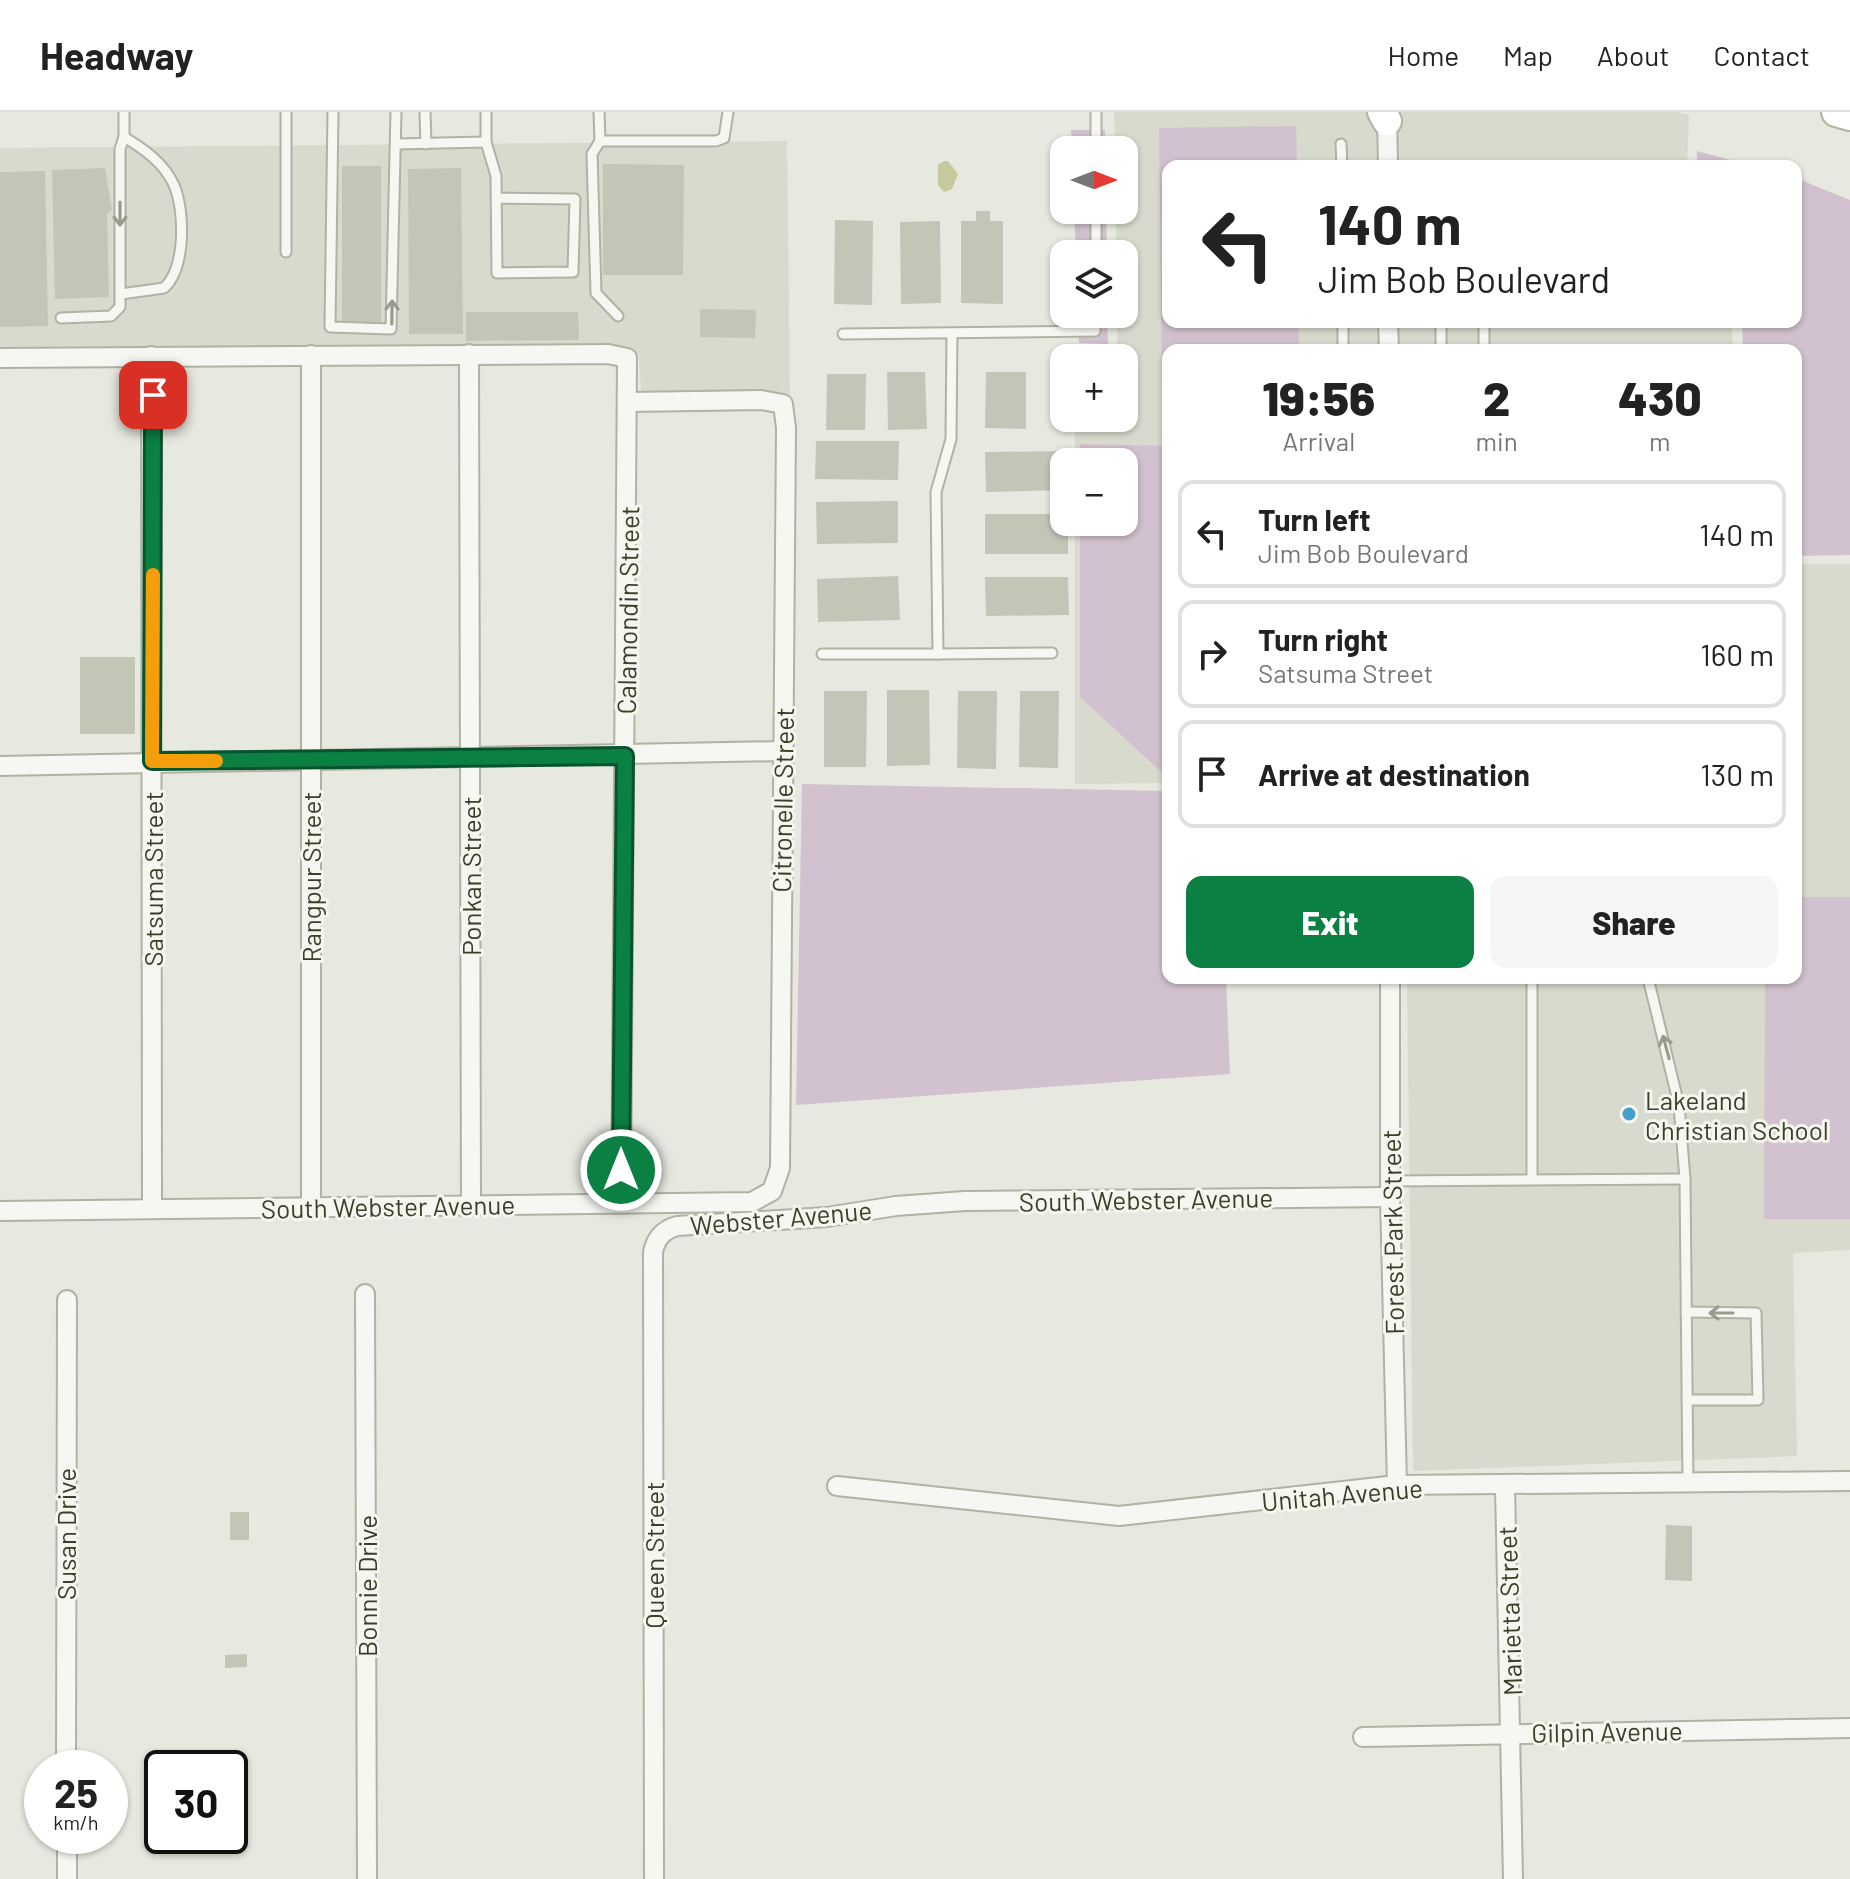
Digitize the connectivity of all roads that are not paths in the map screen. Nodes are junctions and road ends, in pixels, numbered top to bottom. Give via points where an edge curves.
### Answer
1 (124, 112) edge
2 (286, 112) edge
3 (333, 112) edge
4 (396, 112) edge
5 (425, 112) edge
6 (486, 112) edge
7 (599, 112) edge
8 (728, 112) edge
9 (1096, 112) edge
10 (1836, 112) edge
11 (1386, 115) edge
12 (1850, 116) edge
13 (1096, 136) edge
14 (124, 137) junction
15 (600, 141) junction
16 (486, 142) junction
17 (396, 144) junction
18 (426, 144) junction
19 (1341, 144) dead end
20 (1342, 160) edge
21 (1388, 160) edge
22 (496, 198) junction
23 (286, 252) dead end
24 (121, 294) junction
25 (618, 316) dead end
26 (61, 318) dead end
27 (1095, 328) edge
28 (952, 333) junction
29 (843, 334) dead end
30 (469, 354) junction
31 (311, 355) junction
32 (151, 356) junction
33 (0, 358) edge
34 (629, 402) junction
35 (1052, 653) dead end
36 (822, 654) dead end
37 (938, 654) junction
38 (782, 751) junction
39 (625, 756) junction
40 (469, 758) junction
41 (310, 759) junction
42 (152, 761) junction
43 (0, 766) edge
44 (1390, 984) edge
45 (1532, 984) edge
46 (1649, 984) edge
47 (1532, 1178) junction
48 (1685, 1179) junction
49 (1390, 1189) junction
50 (772, 1191) joint
51 (621, 1202) junction
52 (902, 1205) joint
53 (471, 1206) junction
54 (311, 1208) junction
55 (152, 1209) junction
56 (0, 1211) edge
57 (662, 1234) joint
58 (365, 1294) dead end
59 (67, 1300) dead end
60 (1686, 1312) junction
61 (1687, 1400) junction
62 (1850, 1481) edge
63 (1397, 1485) junction
64 (1688, 1485) junction
65 (837, 1486) dead end
66 (1505, 1486) junction
67 (1850, 1728) edge
68 (1513, 1732) junction
69 (1363, 1737) dead end
70 (66, 1750) edge
71 (67, 1854) edge
72 (67, 1879) edge
73 (367, 1879) edge
74 (654, 1879) edge
75 (1513, 1879) edge

1 - 14 lane
2 - 23 lane
3 -> 17 lane via 330,327 391,329
4 - 17 lane
5 - 18 lane
6 - 16 lane
7 - 15 lane
8 - 15 lane via 727,131 716,141
9 - 13 lane
10 - 12 main road
11 - 21 street
14 -> 24 lane
14 - 24 lane via 149,152 174,186 179,246 176,270 164,288
15 - 25 lane via 592,154 596,293
16 - 18 lane
16 - 22 lane
17 - 18 lane
19 - 20 lane
22 - 22 lane via 497,273 573,272 575,199
24 - 26 lane via 120,307 111,316
27 - 28 lane
28 - 29 lane
28 - 37 lane via 951,439 936,492
30 - 31 street
30 - 34 street, Calamondin Street via 627,358
30 - 40 street, Ponkan Street
31 - 32 street
31 - 41 street, Rangpur Street
32 - 33 street
32 - 42 street, Satsuma Street
34 - 38 street, Citronelle Street via 783,404
34 - 39 street, Calamondin Street
35 - 37 lane
36 - 37 lane
38 - 39 street
38 - 50 street, Citronelle Street via 780,1168
39 - 40 street
39 - 51 street, Calamondin Street
40 - 41 street
40 - 53 street, Ponkan Street
41 - 42 street
41 - 54 street, Rangpur Street
42 - 43 street
42 - 55 street, Satsuma Street
44 - 49 street, Forest Park Street
45 - 47 lane
48 -> 46 lane via 1679,1105
47 - 48 lane
47 - 49 lane
48 - 60 lane
49 - 52 street, South Webster Avenue
49 - 63 street, Forest Park Street
50 - 51 street, South Webster Avenue via 752,1202
51 - 53 street, South Webster Avenue
52 - 57 street, Webster Avenue via 827,1217 677,1226
53 - 54 street, South Webster Avenue
54 - 55 street, South Webster Avenue
55 - 56 street, South Webster Avenue
57 - 74 street, Queen Street via 653,1252
58 - 73 street, Bonnie Drive
59 - 70 street, Susan Drive
60 - 61 lane
61 -> 60 lane via 1758,1400 1756,1313
61 - 64 lane
62 - 64 street, Unitah Avenue
63 - 65 street, Unitah Avenue via 1119,1516
63 - 66 street, Unitah Avenue
64 - 66 street, Unitah Avenue
66 - 68 street, Marietta Street
67 - 68 street, Gilpin Avenue
68 - 69 street, Gilpin Avenue
68 - 75 street, Marietta Street
71 - 72 street

